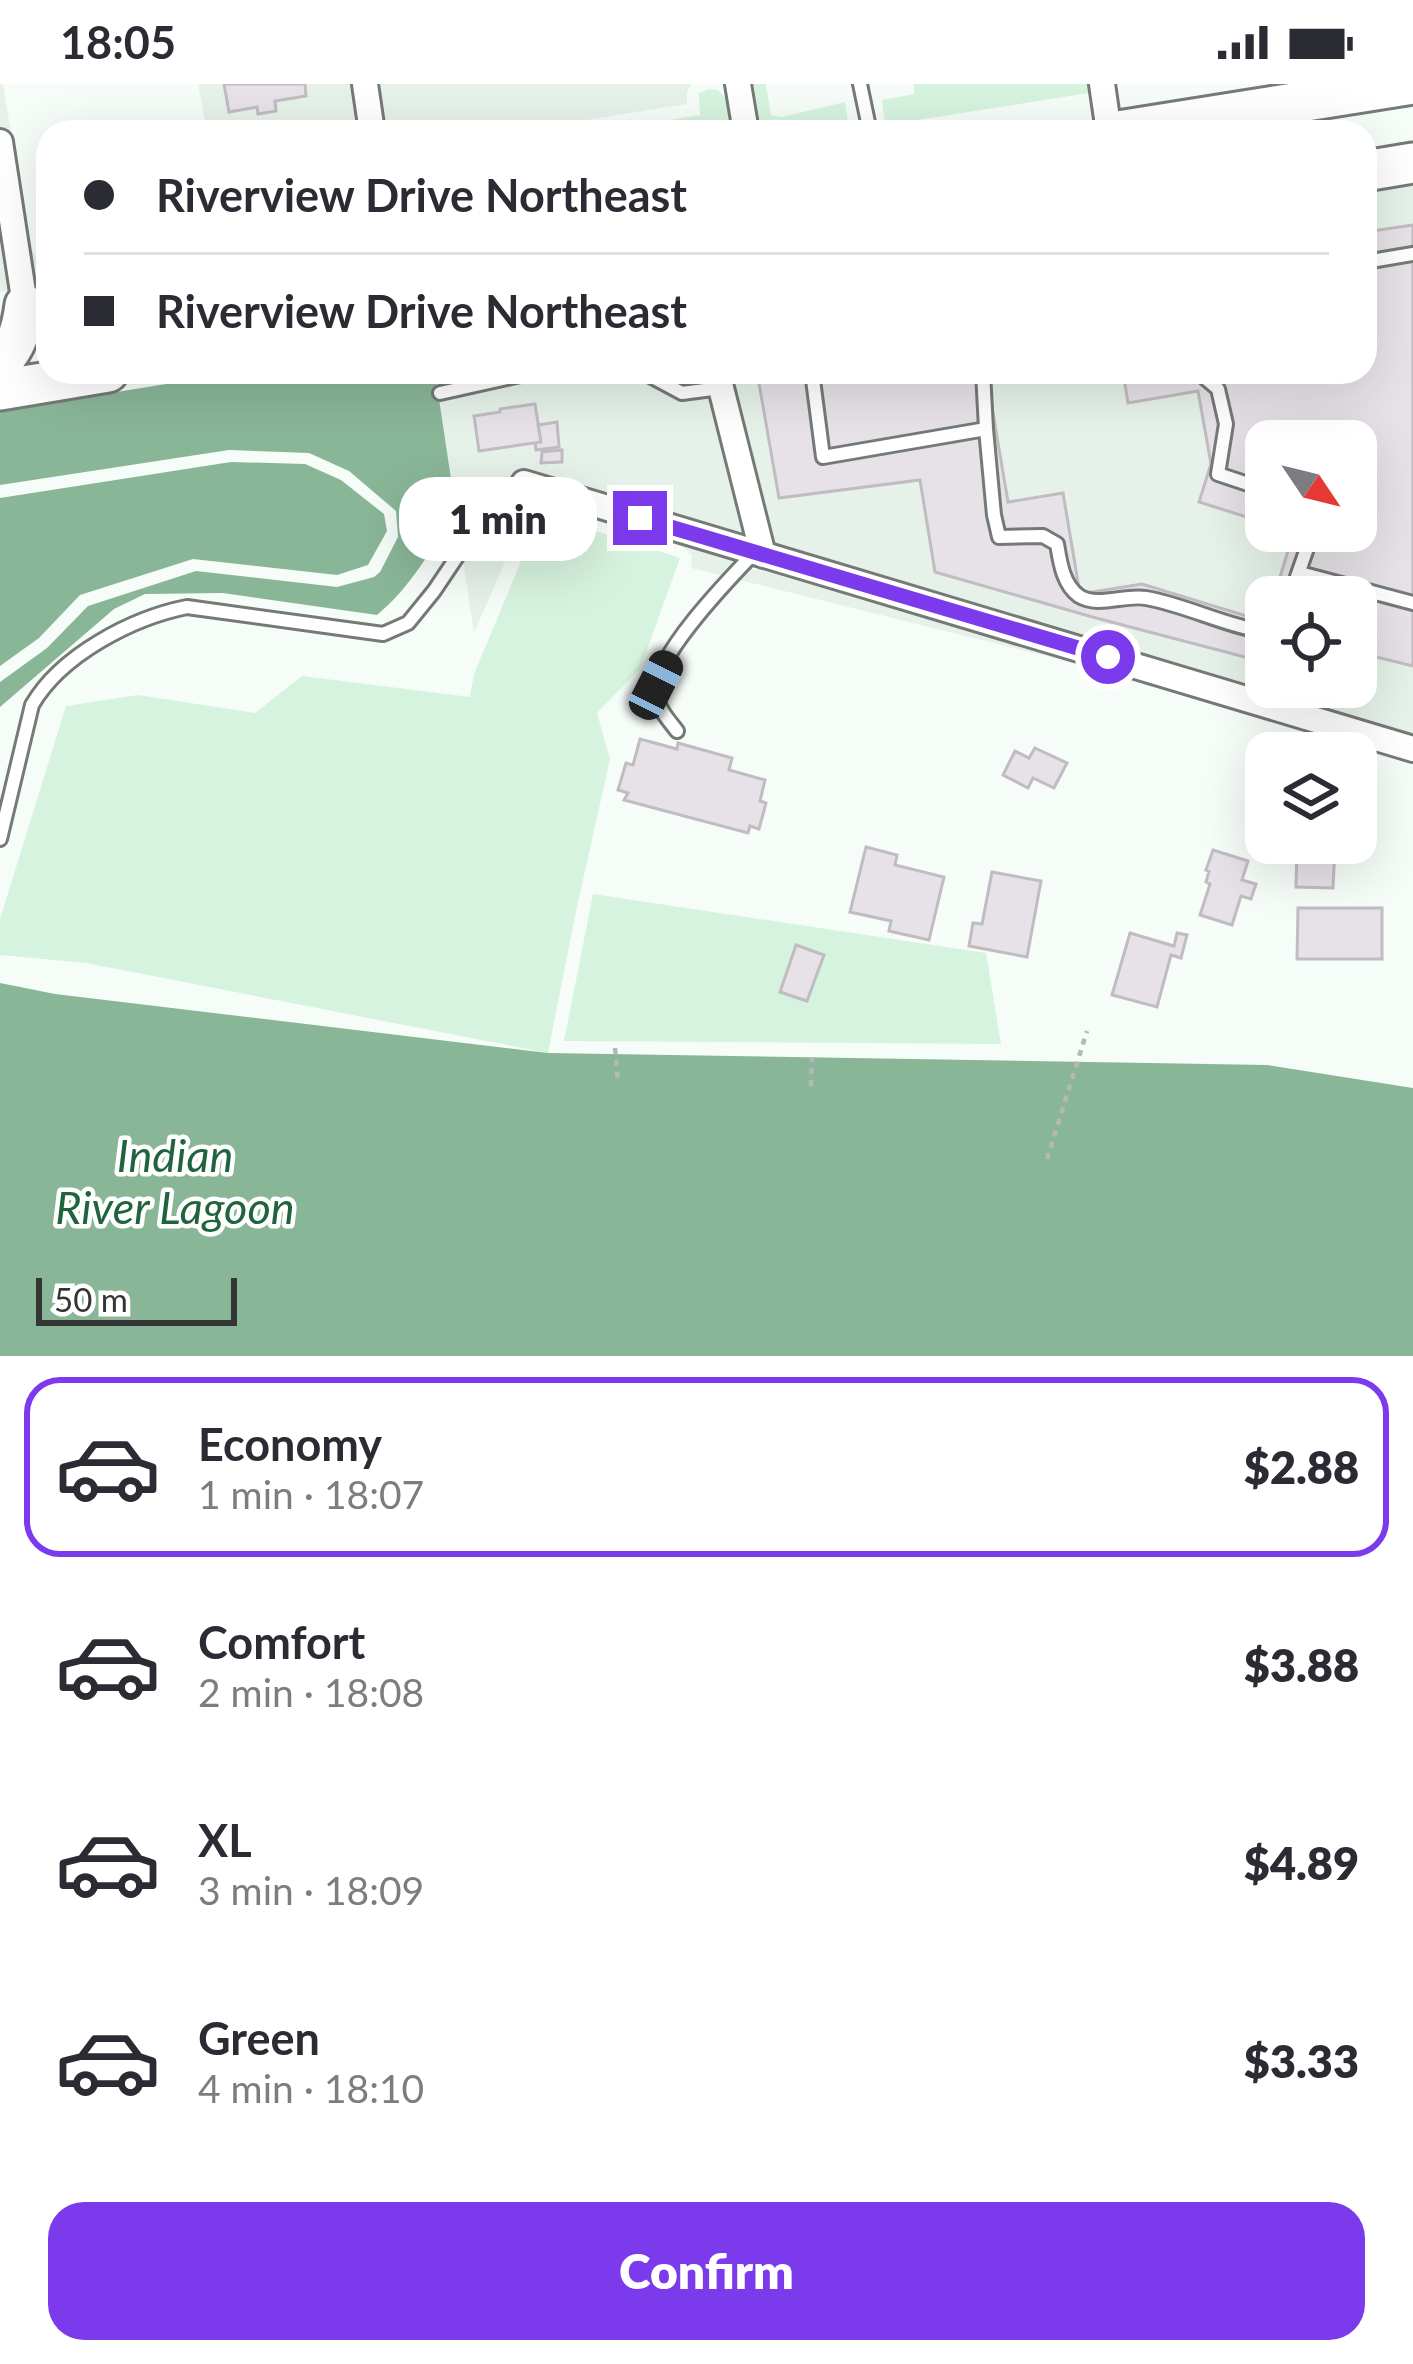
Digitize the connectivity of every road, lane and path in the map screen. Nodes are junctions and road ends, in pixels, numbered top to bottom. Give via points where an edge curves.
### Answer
1 (365, 84) edge
2 (738, 84) edge
3 (860, 84) edge
4 (1102, 84) edge
5 (1413, 84) edge
6 (370, 120) edge
7 (744, 120) edge
8 (867, 120) edge
9 (1109, 120) edge
10 (1186, 120) edge
11 (0, 142) edge
12 (1413, 163) edge
13 (1377, 169) edge
14 (4, 191) edge
15 (1413, 254) edge
16 (1377, 260) edge
17 (24, 305) edge
18 (0, 364) edge
19 (36, 380) edge
20 (480, 384) edge
21 (664, 384) edge
22 (708, 384) edge
23 (720, 384) edge
24 (814, 384) edge
25 (984, 384) edge
26 (1213, 384) edge
27 (0, 390) edge
28 (440, 393) dead end
29 (986, 429) junction
30 (524, 483) joint
31 (1245, 483) edge
32 (1306, 552) edge
33 (759, 554) junction
34 (1300, 573) junction
35 (1299, 576) edge
36 (1413, 603) edge
37 (1245, 627) edge
38 (677, 731) dead end
39 (1413, 749) edge
40 (0, 839) edge
41 (1088, 1031) dead end
42 (615, 1048) dead end
43 (812, 1057) dead end
44 (618, 1082) dead end
45 (811, 1086) dead end
46 (1047, 1159) dead end

1 - 6 street
2 - 7 street
3 - 8 lane
4 - 9 street
5 - 10 main road
11 - 14 street
12 - 13 main road
14 - 17 street
15 - 16 lane
17 - 18 main road via 22,332
19 - 27 main road
20 - 28 lane
21 - 22 lane via 682,394
23 - 33 street
24 - 29 lane via 823,457
25 - 29 lane
26 - 31 lane via 1226,424 1218,474
29 - 37 lane via 1000,537 1043,536 1058,544 1062,570 1084,599 1142,596
30 - 33 street
30 - 40 lane via 487,512 408,622 383,634 188,608 123,627 40,690
32 - 34 lane
33 - 38 lane via 712,597 656,685 659,707
33 - 39 street
34 - 35 lane
34 - 36 lane
41 - 46 path
42 - 44 path
43 - 45 path

